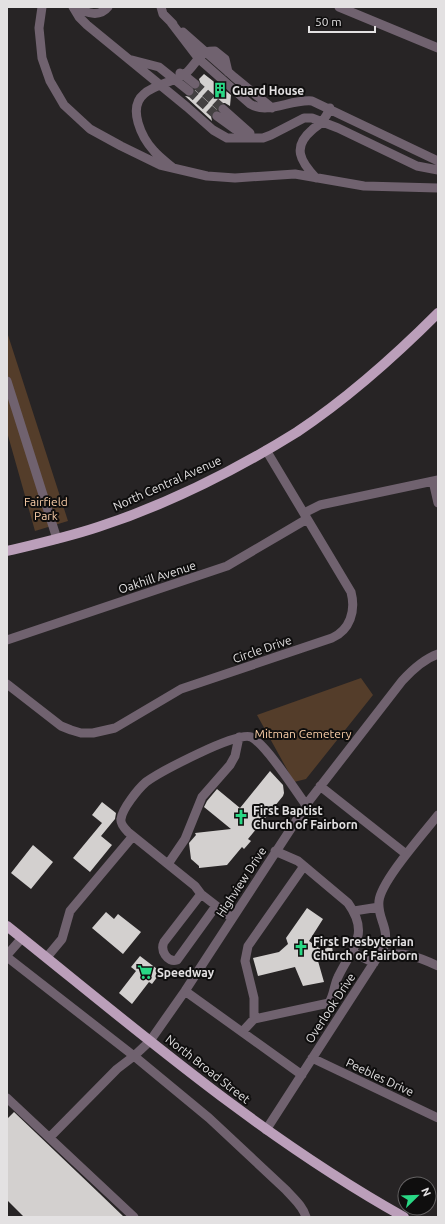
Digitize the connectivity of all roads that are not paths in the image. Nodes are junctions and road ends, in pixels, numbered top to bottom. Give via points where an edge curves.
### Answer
1 (42, 7) edge
2 (73, 7) edge
3 (78, 7) edge
4 (108, 7) edge
5 (161, 7) edge
6 (339, 7) edge
7 (170, 21) junction
8 (438, 48) edge
9 (206, 52) junction
10 (127, 58) junction
11 (199, 59) junction
12 (159, 67) junction
13 (184, 75) junction
14 (174, 79) junction
15 (160, 85) junction
16 (272, 108) junction
17 (330, 108) junction
18 (220, 112) tunnel mouth
19 (322, 122) junction
20 (256, 138) junction
21 (438, 161) edge
22 (174, 168) junction
23 (438, 170) edge
24 (316, 178) junction
25 (438, 188) edge
26 (438, 313) edge
27 (7, 381) edge
28 (12, 411) edge
29 (266, 450) junction
30 (436, 481) edge
31 (438, 503) edge
32 (305, 516) junction
33 (57, 539) junction
34 (7, 551) edge
35 (7, 640) edge
36 (438, 654) edge
37 (7, 684) edge
38 (239, 737) junction
39 (320, 786) junction
40 (306, 806) junction
41 (438, 815) edge
42 (133, 836) junction
43 (275, 852) junction
44 (406, 854) junction
45 (168, 864) junction
46 (304, 866) junction
47 (201, 894) junction
48 (216, 906) junction
49 (379, 907) junction
50 (354, 911) junction
51 (232, 918) junction
52 (7, 926) edge
53 (22, 938) junction
54 (352, 952) junction
55 (7, 956) edge
56 (46, 957) junction
57 (376, 960) junction
58 (438, 966) edge
59 (185, 991) junction
60 (330, 1000) junction
61 (344, 1010) junction
62 (254, 1019) junction
63 (242, 1032) junction
64 (150, 1041) junction
65 (134, 1056) junction
66 (312, 1058) junction
67 (302, 1075) junction
68 (7, 1098) edge
69 (438, 1118) edge
70 (266, 1130) junction
71 (50, 1137) junction
72 (134, 1217) edge
73 (306, 1217) edge
74 (404, 1217) edge

1 - 22 street via 39,28 42,58 50,81 64,106 90,129 160,165
2 - 10 street via 79,17
3 - 4 street via 91,14 100,13
5 - 7 street via 163,14
6 - 8 street
7 - 9 street
7 - 11 street
9 - 11 street
9 - 16 street
10 - 12 street
10 - 15 street
11 - 13 street
11 - 16 street via 250,104 257,108
12 - 13 street
12 - 14 street
13 - 14 street
13 - 14 street via 192,88
14 - 15 street
15 - 20 street via 213,130 227,138
15 - 22 street via 144,93 136,108 145,139 154,152
16 - 17 street via 303,100
17 - 19 street
17 - 21 street
18 - 20 street
19 - 20 street via 304,118 271,135
19 - 23 street via 417,166
19 - 24 street via 302,140 299,151 303,162
22 - 24 street via 207,176 235,178 295,174
24 - 25 street via 364,186
26 - 29 main road, North Central Avenue via 360,385 297,431
27 - 28 street
28 - 33 street
29 - 32 street, Circle Drive
29 - 33 main road, North Central Avenue via 196,487 159,503 98,527
30 - 31 street, Oakhill Avenue
30 - 32 street, Oakhill Avenue via 320,504
32 - 35 street, Oakhill Avenue via 227,566
32 - 37 street, Circle Drive via 351,592 353,600 351,618 347,626 335,637 181,689 116,728 93,733 81,733 61,726
33 - 34 main road, North Central Avenue
36 - 39 street, Highview Drive via 414,668 402,681
38 - 40 street via 251,737 261,746
38 - 42 street via 195,754 145,783 132,796 121,820 125,829
38 - 45 street via 235,756 230,765 202,797 185,839
39 - 40 street, Highview Drive
39 - 44 street
40 - 43 street, Highview Drive
41 - 44 street
42 - 45 street
42 - 56 street via 70,911 62,939
43 - 46 street
43 - 51 street, Highview Drive
44 - 49 street via 381,892
45 - 47 street
46 - 50 street
46 - 62 street via 248,946 245,961 254,998
47 - 48 street
47 - 48 street via 162,946 162,951 170,960 174,961 180,956
48 - 51 street
49 - 50 street
49 - 57 street, Overlook Drive via 386,936 384,947
50 - 54 street via 358,923 358,940
51 - 59 street, Highview Drive
52 - 53 main road, North Broad Street
53 - 55 street
53 - 56 main road, North Broad Street
54 - 57 street
54 - 60 street via 337,977
55 - 65 street
56 - 64 main road, North Broad Street
57 - 58 street via 392,953 406,954
57 - 61 street, Overlook Drive
59 - 63 street
59 - 64 street, Highview Drive
60 - 61 street
60 - 62 street via 328,1003
61 - 66 street, Overlook Drive
62 - 63 street
63 - 67 street
64 - 65 street, Highview Drive
64 - 70 main road, North Broad Street
65 - 71 street, Highview Drive via 117,1069
65 - 73 street via 234,1140 294,1198
66 - 67 street, Overlook Drive
66 - 69 street, Peebles Drive
67 - 70 street, Overlook Drive
68 - 71 street
70 - 74 main road, North Broad Street via 342,1181
71 - 72 street

